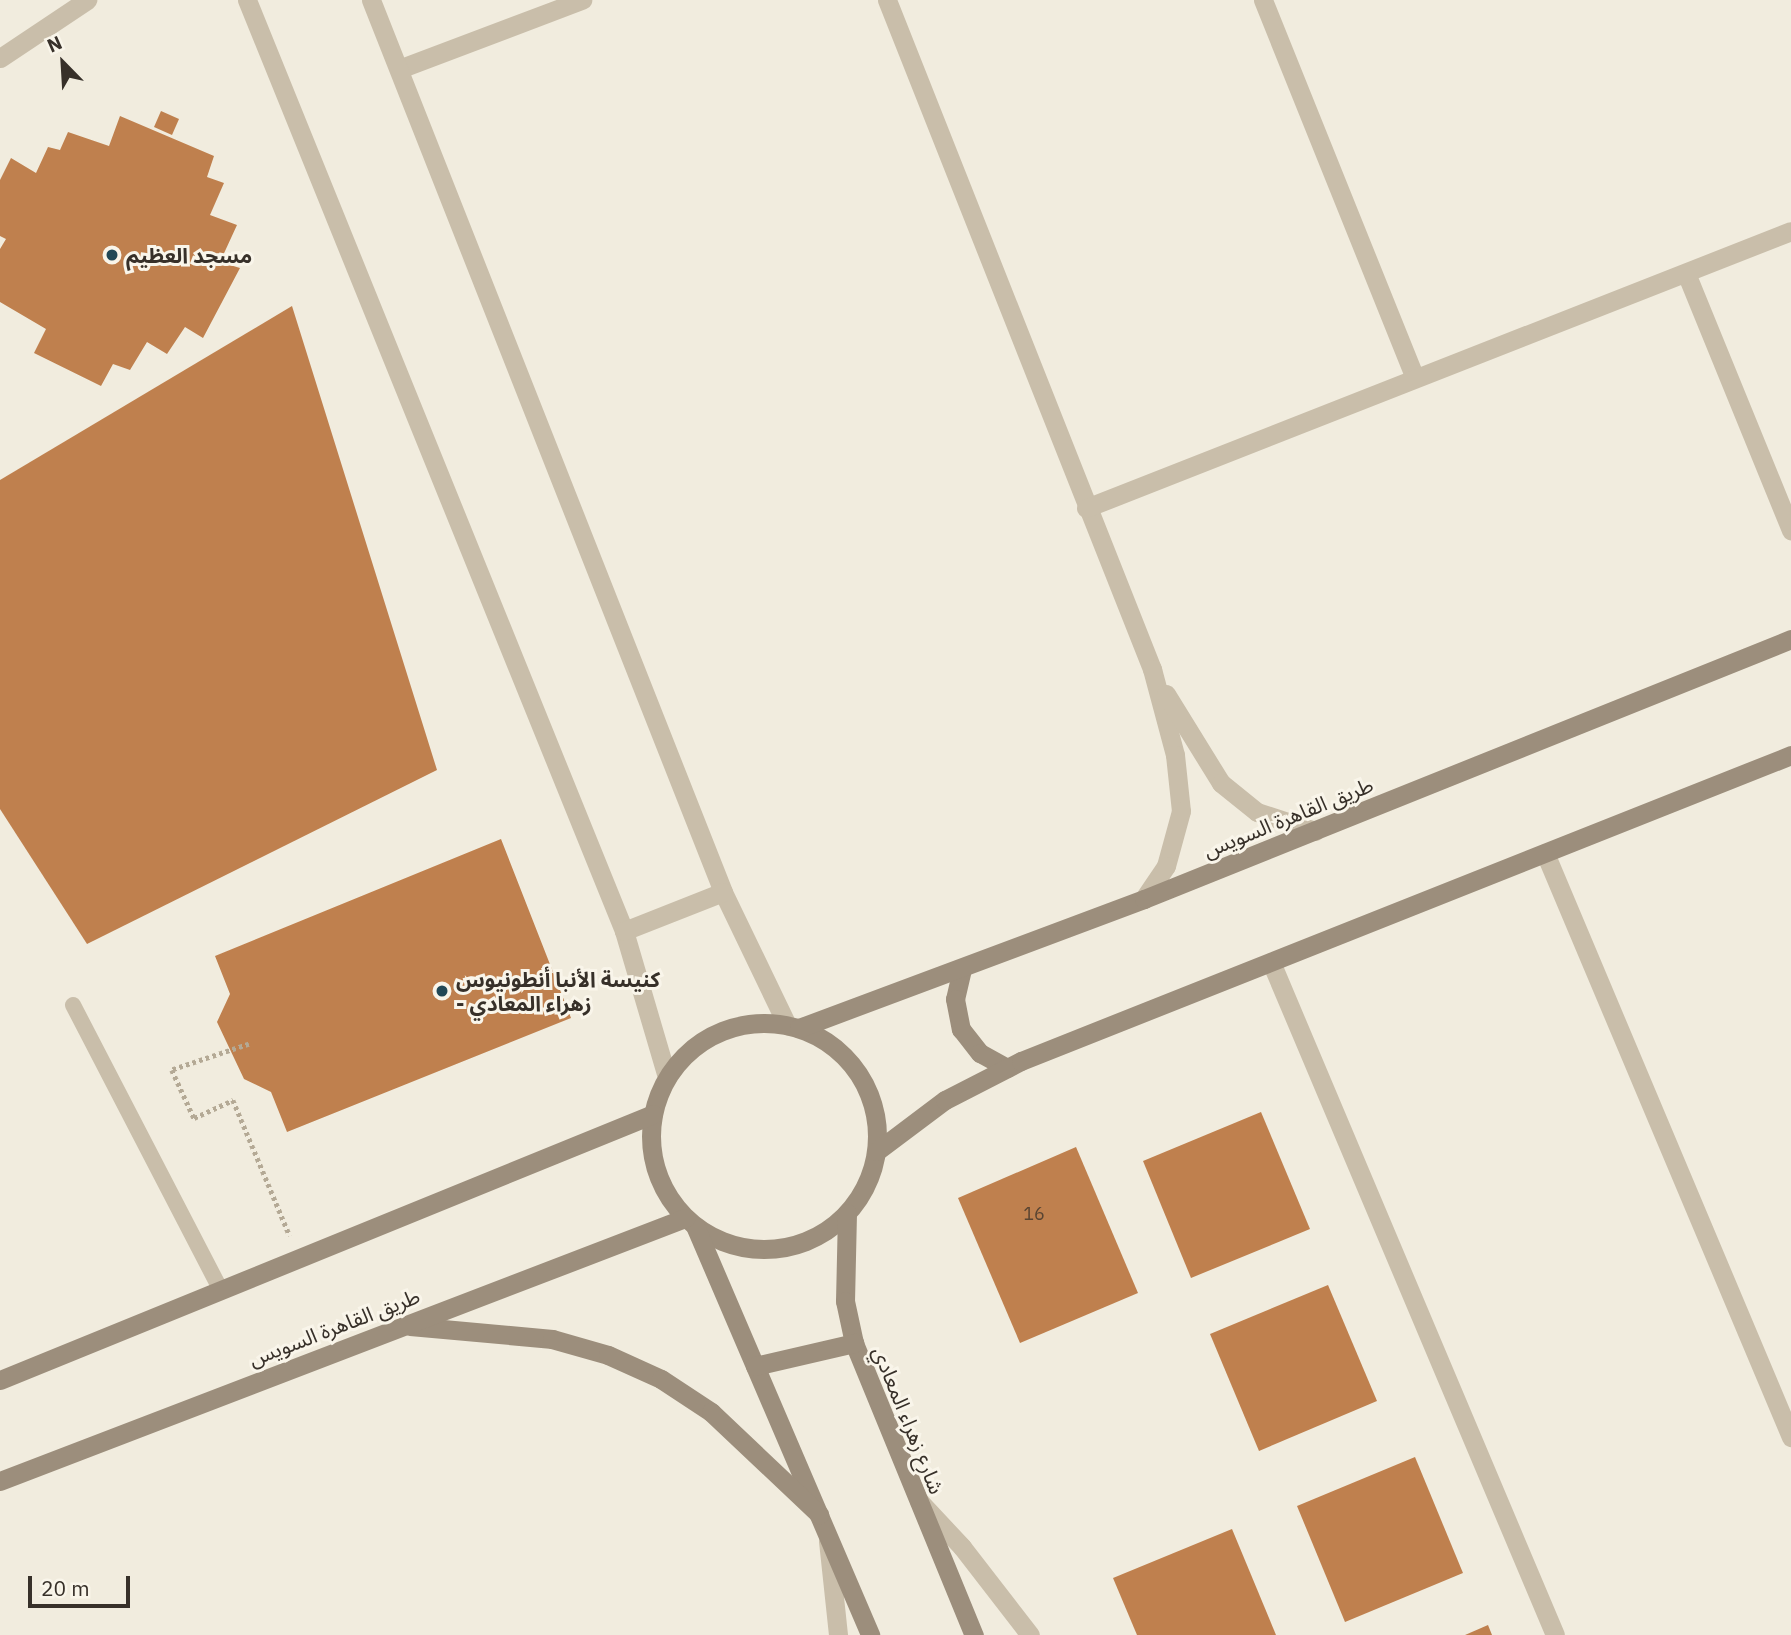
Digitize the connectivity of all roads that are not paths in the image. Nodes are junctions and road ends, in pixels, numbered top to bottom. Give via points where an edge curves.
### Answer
1 (87, 0) edge
2 (247, 0) edge
3 (371, 0) edge
4 (582, 0) edge
5 (887, 0) edge
6 (1263, 0) edge
7 (0, 58) edge
8 (399, 69) junction
9 (1791, 231) edge
10 (1686, 273) junction
11 (1415, 378) junction
12 (1086, 508) junction
13 (1791, 530) edge
14 (1791, 639) edge
15 (1152, 669) junction
16 (1791, 755) edge
17 (1315, 831) junction
18 (1545, 853) junction
19 (723, 892) junction
20 (1144, 899) junction
21 (624, 931) junction
22 (1271, 962) junction
23 (962, 969) junction
24 (73, 1005) dead end
25 (793, 1027) junction
26 (1007, 1068) junction
27 (667, 1077) junction
28 (653, 1114) junction
29 (877, 1151) junction
30 (847, 1213) junction
31 (690, 1222) junction
32 (221, 1290) junction
33 (402, 1326) junction
34 (854, 1343) junction
35 (755, 1366) junction
36 (0, 1380) edge
37 (1791, 1437) edge
38 (0, 1481) edge
39 (916, 1498) junction
40 (820, 1514) junction
41 (827, 1533) junction
42 (838, 1635) edge
43 (870, 1635) edge
44 (974, 1635) edge
45 (1030, 1635) edge
46 (1555, 1635) edge

1 - 7 street
2 - 21 street
3 - 8 street
4 - 8 street
5 - 12 street
6 - 11 street
8 - 19 street
9 - 10 street
10 - 11 street
10 - 13 street
11 - 12 street
12 - 15 street
14 - 17 main road, طريق القاهرة السويس
15 - 17 street via 1221,783 1257,812
15 - 20 street via 1175,755 1181,811 1166,866
16 - 18 main road
17 - 20 main road, طريق القاهرة السويس
18 - 22 main road
18 - 37 street
19 - 21 street
19 - 25 street
20 - 23 main road, طريق القاهرة السويس
21 - 27 street
22 - 26 main road
22 - 46 street
23 - 25 main road, طريق القاهرة السويس
23 - 26 main road via 955,999 961,1029 979,1054
24 - 32 lane
25 - 27 main road via 752,1024 719,1032 690,1051
25 - 29 main road via 828,1042 851,1063 868,1090 877,1119
26 - 29 main road via 945,1100
27 - 28 main road
28 - 31 main road via 655,1170
28 - 32 main road
29 - 30 main road via 867,1185
30 - 31 main road via 821,1234 790,1247 757,1250 724,1243
30 - 34 main road, شارع زهراء المعادي via 845,1301
31 - 33 main road, طريق القاهرة السويس
31 - 35 main road
32 - 36 main road
33 - 38 main road, طريق القاهرة السويس
33 - 40 main road via 552,1339 662,1379 711,1412
34 - 35 main road
34 - 39 main road, شارع زهراء المعادي
35 - 40 main road
39 - 44 main road, شارع زهراء المعادي
39 - 45 street via 962,1546
40 - 41 main road
41 - 42 street
41 - 43 main road

